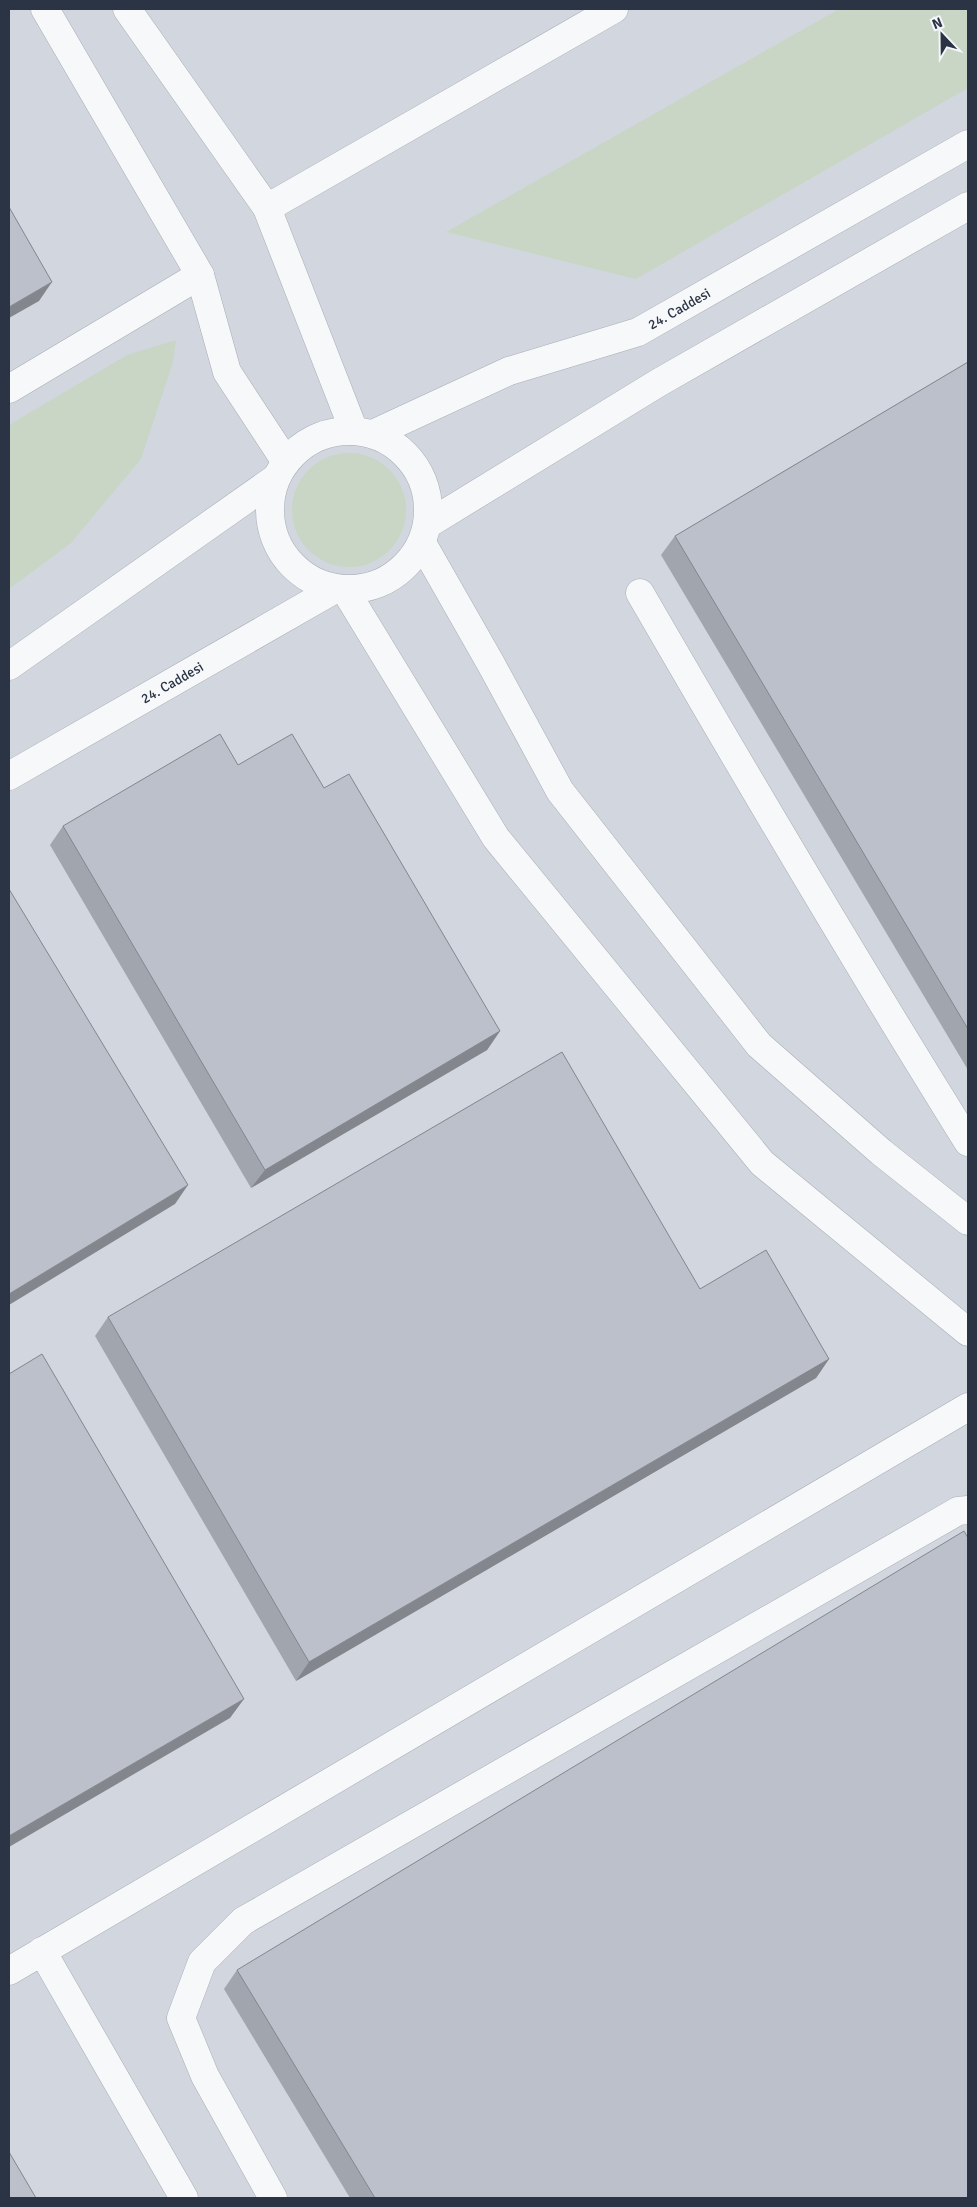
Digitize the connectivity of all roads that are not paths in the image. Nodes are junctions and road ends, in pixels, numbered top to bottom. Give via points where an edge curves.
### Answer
1 (45, 9) edge
2 (127, 9) edge
3 (614, 9) edge
4 (968, 144) edge
5 (968, 206) edge
6 (267, 208) junction
7 (200, 275) junction
8 (9, 389) edge
9 (363, 432) junction
10 (281, 470) junction
11 (425, 533) junction
12 (340, 589) junction
13 (640, 593) dead end
14 (9, 666) edge
15 (9, 776) edge
16 (968, 1142) edge
17 (968, 1221) edge
18 (968, 1332) edge
19 (968, 1407) edge
20 (968, 1510) edge
21 (42, 1951) junction
22 (9, 1971) edge
23 (184, 2198) edge
24 (273, 2198) edge

1 - 7 street
2 - 6 street
3 - 6 street
4 - 9 street, 24. Caddesi via 638,332 509,371
5 - 11 street via 658,383
6 - 9 street
7 - 8 street
7 - 10 street via 227,372
9 - 10 street via 334,432 316,438 300,448
9 - 11 street via 390,442 418,468 426,486 429,505
10 - 12 street via 271,497 270,516 273,535 281,552 308,579
10 - 14 street
11 - 12 street via 412,559 399,573 364,589
11 - 17 street via 560,791 759,1045 881,1152
12 - 15 street, 24. Caddesi
12 - 18 street via 496,838 762,1163
13 - 16 street via 783,839
19 - 21 street
20 - 24 street via 958,1511 242,1921 202,1962 182,2018 205,2076
21 - 22 street
21 - 23 street

